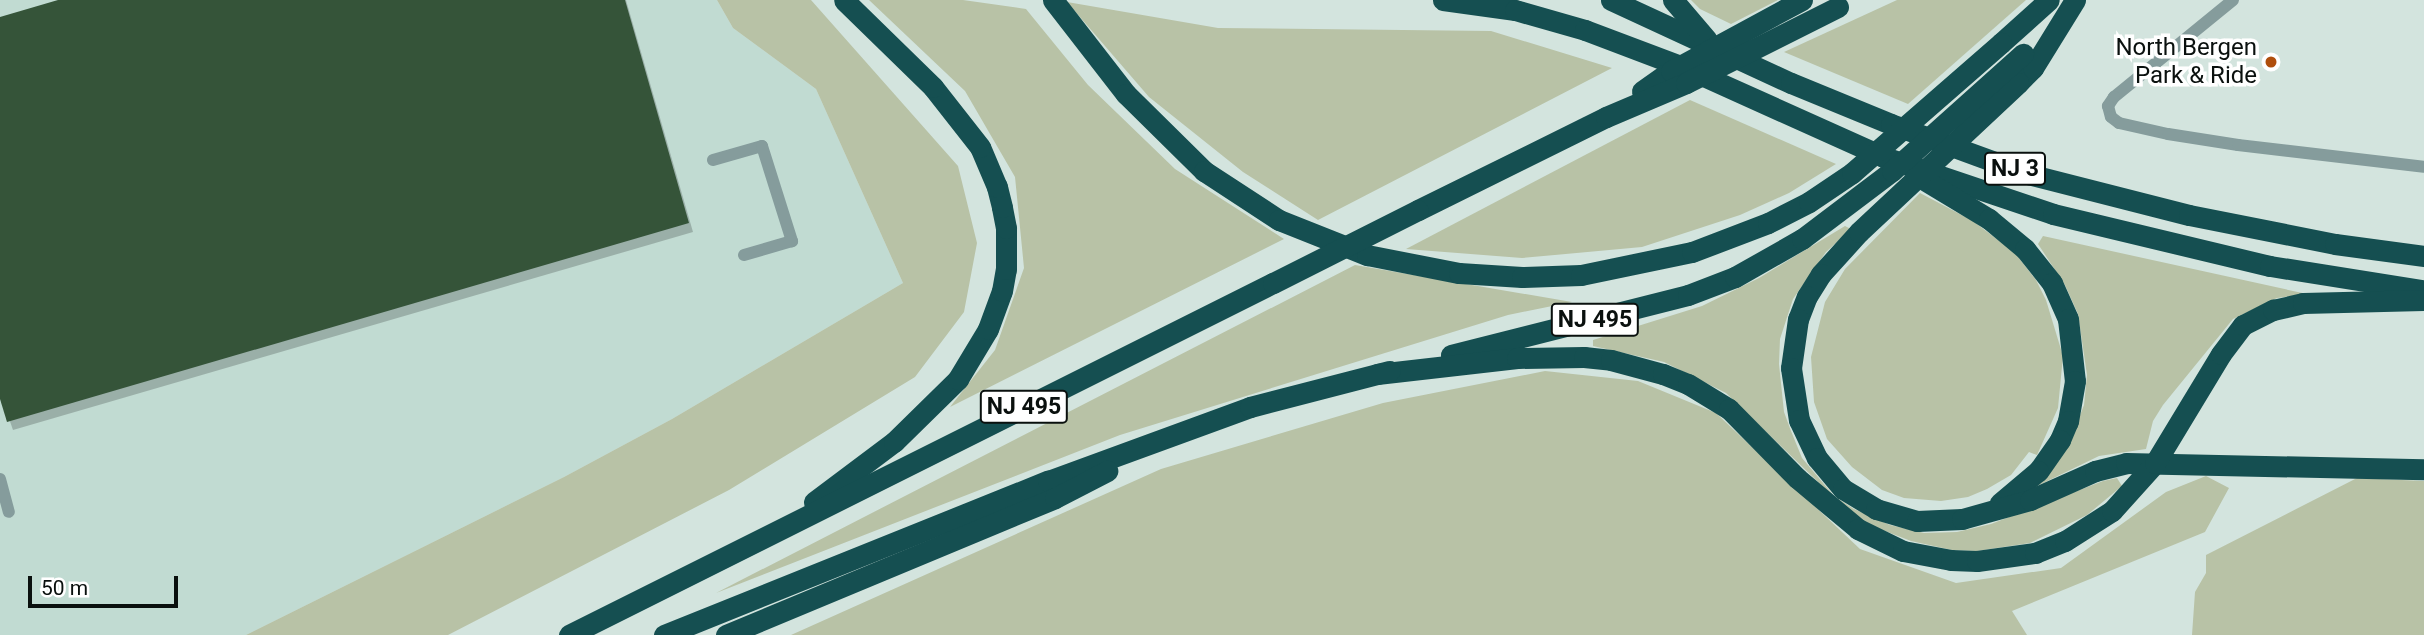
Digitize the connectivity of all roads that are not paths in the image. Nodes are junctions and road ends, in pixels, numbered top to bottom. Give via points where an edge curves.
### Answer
1 (844, 0) edge
2 (1053, 0) edge
3 (1443, 0) edge
4 (1611, 0) edge
5 (1673, 0) edge
6 (1802, 0) edge
7 (2049, 0) edge
8 (2232, 0) edge
9 (1846, 4) edge
10 (2072, 6) edge
11 (1711, 44) junction
12 (1606, 117) junction
13 (1884, 157) junction
14 (713, 160) dead end
15 (2424, 167) edge
16 (2424, 240) edge
17 (2335, 244) junction
18 (744, 255) dead end
19 (2424, 256) edge
20 (2424, 290) edge
21 (2424, 300) edge
22 (1377, 374) junction
23 (1184, 433) junction
24 (2155, 464) junction
25 (2424, 469) edge
26 (0, 479) edge
27 (9, 512) dead end
28 (1987, 512) junction
29 (775, 532) junction
30 (569, 635) edge
31 (664, 635) edge
32 (726, 635) edge

1 - 29 highway via 933,87 980,148 1002,208 1006,269 988,329 950,388 894,442
2 - 7 highway, bridge via 1126,94 1172,143 1204,171 1279,220 1367,255 1470,274 1522,277 1581,275 1692,251 1768,223 1809,202 1852,173 1926,111
3 - 13 highway, NJ 3 via 1516,10 1585,30 1688,69
4 - 11 highway, NJ 3
5 - 11 highway
6 - 12 highway, bridge via 1671,71
8 - 15 lane via 2114,97 2108,107 2111,117 2119,123 2214,141
9 - 12 highway, NJ 495, bridge
10 - 22 highway, NJ 495, bridge via 1892,172 1802,239 1735,276 1660,304
10 - 28 highway, bridge via 2033,68 1858,232 1821,274 1798,319 1791,368 1793,395 1806,440 1843,489 1876,509 1917,521 1962,519
11 - 17 highway, NJ 3 via 1869,115 2028,174 2153,207
12 - 29 highway, NJ 495, bridge
13 - 20 highway, NJ 3 via 2053,214 2151,239 2270,266
13 - 28 highway via 2007,233 2052,283 2068,319 2075,381 2068,421 2060,440 2024,485
14 - 18 lane via 762,146 792,241
16 - 17 highway
17 - 19 highway, NJ 3
21 - 24 highway via 2303,303 2273,310 2243,325
22 - 23 highway, NJ 495 via 1250,407
22 - 24 highway via 1517,358 1584,357 1663,374 1729,409 1797,478 1858,529 1903,551 1951,560 2007,559 2065,541 2112,511
23 - 31 highway via 1048,481
23 - 32 highway via 1055,498
24 - 25 highway
24 - 28 highway via 2110,466 2030,500
26 - 27 lane
29 - 30 highway, NJ 495

